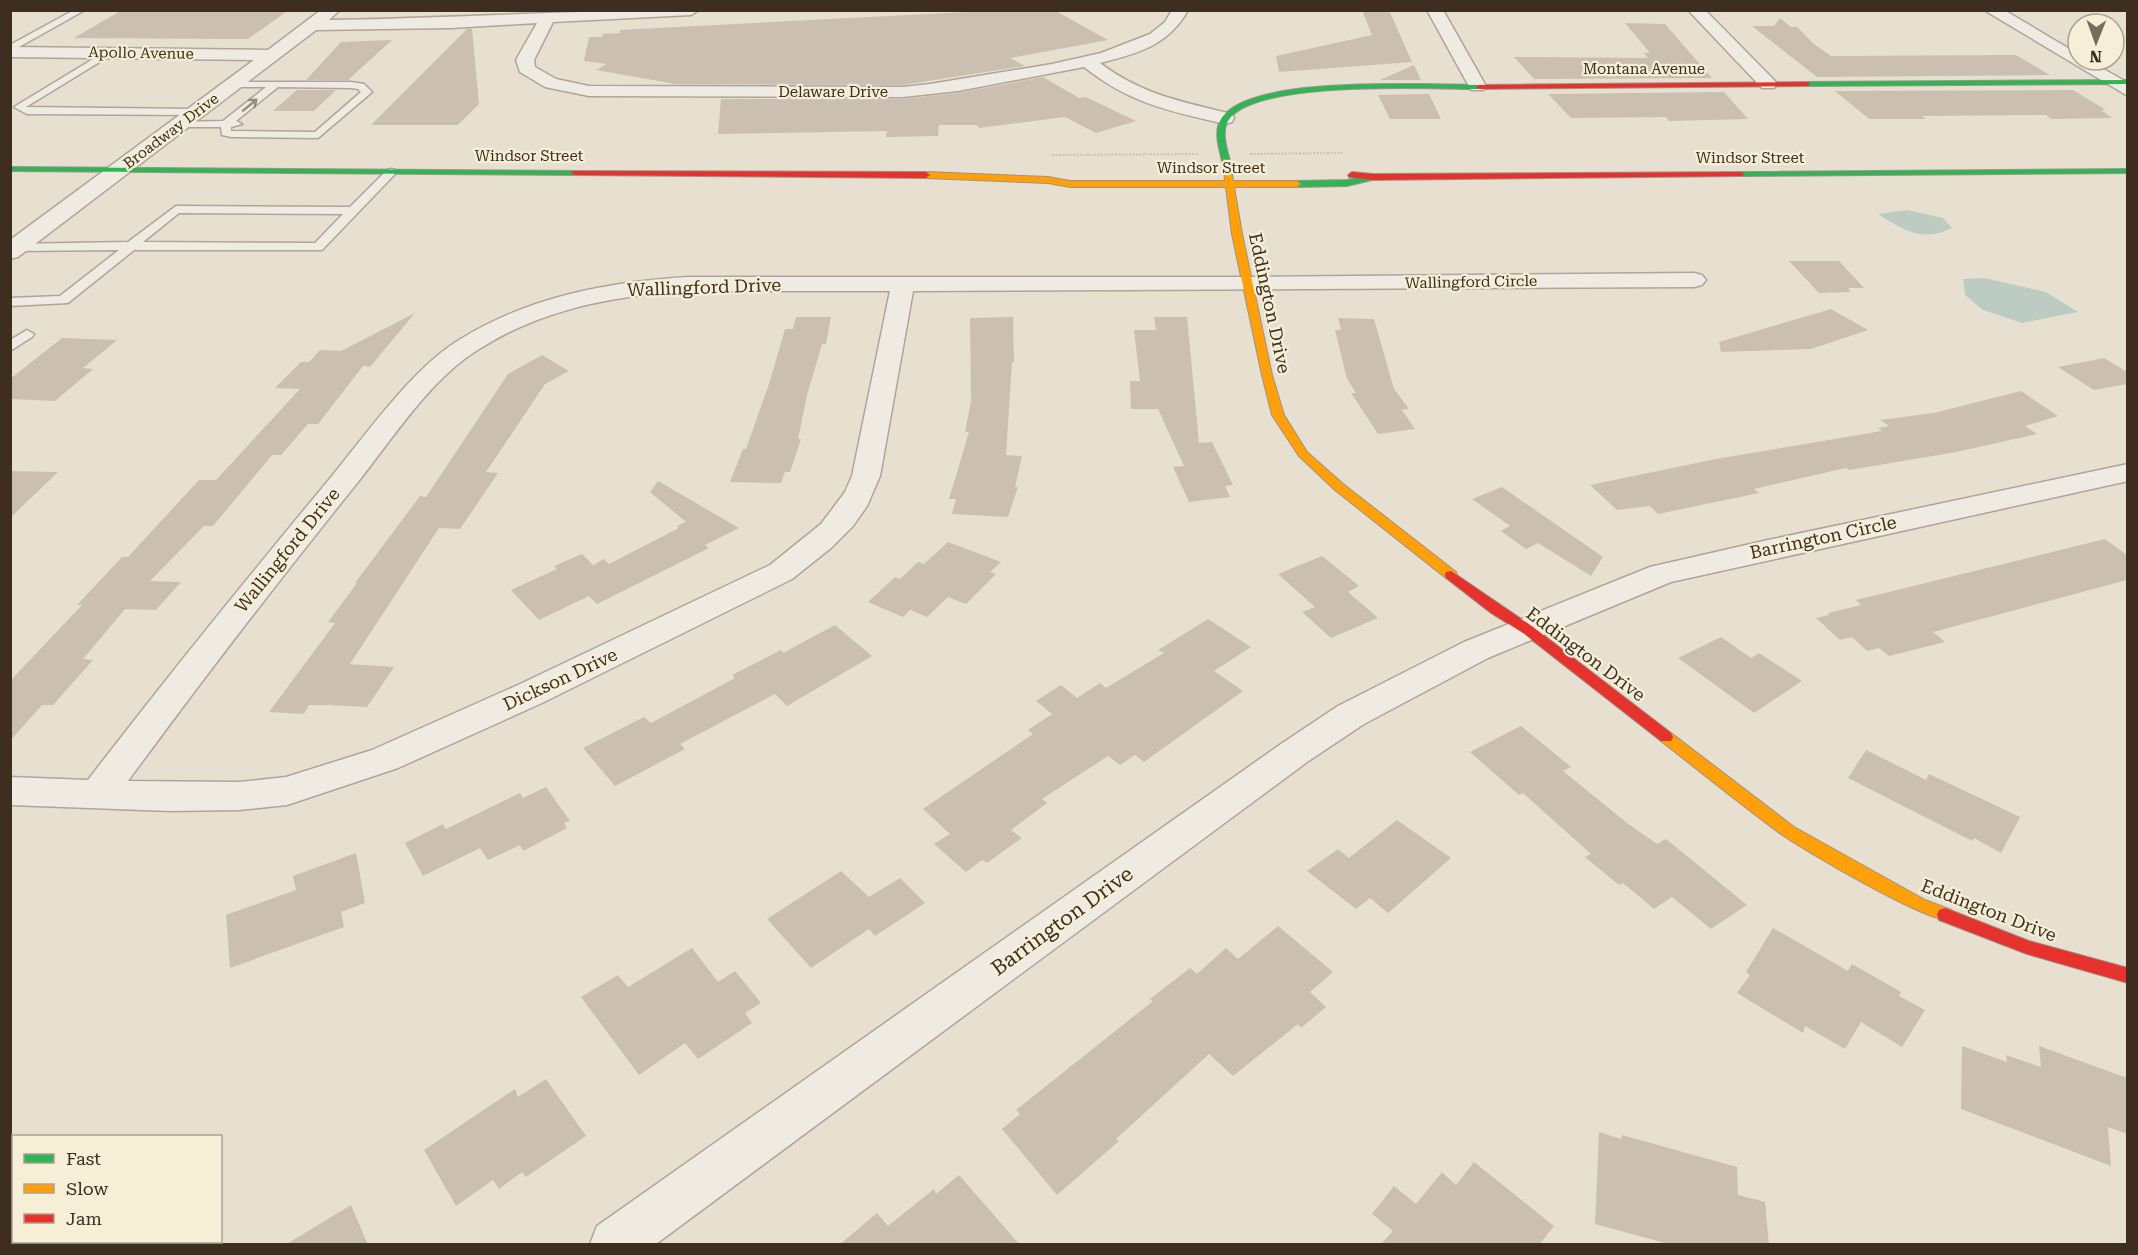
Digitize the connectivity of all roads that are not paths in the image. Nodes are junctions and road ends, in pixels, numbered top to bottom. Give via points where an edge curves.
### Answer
1 (81, 10) edge
2 (332, 10) edge
3 (691, 10) edge
4 (1180, 10) edge
5 (1435, 10) edge
6 (1696, 10) edge
7 (1992, 10) edge
8 (548, 19) junction
9 (312, 25) junction
10 (10, 35) edge
11 (35, 36) junction
12 (10, 50) edge
13 (108, 53) junction
14 (272, 55) junction
15 (1088, 62) junction
16 (2120, 82) edge
17 (233, 84) junction
18 (1768, 84) junction
19 (275, 85) junction
20 (1477, 86) junction
21 (2127, 92) edge
22 (196, 112) junction
23 (1225, 118) junction
24 (226, 124) junction
25 (180, 125) junction
26 (10, 169) edge
27 (118, 170) junction
28 (2127, 171) edge
29 (391, 172) junction
30 (1230, 179) junction
31 (209, 209) junction
32 (248, 210) junction
33 (284, 210) junction
34 (353, 211) junction
35 (235, 221) dead end
36 (193, 222) dead end
37 (271, 222) dead end
38 (131, 246) junction
39 (13, 249) edge
40 (1694, 280) dead end
41 (903, 284) junction
42 (1247, 284) junction
43 (10, 302) edge
44 (27, 334) dead end
45 (10, 347) edge
46 (2127, 472) edge
47 (1528, 630) junction
48 (10, 791) edge
49 (97, 795) junction
50 (2127, 976) edge
51 (615, 1245) edge

1 - 11 lane
2 - 9 street, Broadway Drive
3 - 8 street
4 - 15 street, Delaware Drive via 1178,18 1155,38
5 - 20 street
6 - 18 street
7 - 16 street
8 - 9 street
8 - 15 street, Delaware Drive via 525,60 526,68 551,83 589,91 918,91
9 - 14 street, Broadway Drive
10 - 11 lane
11 - 12 lane
12 - 13 street, Apollo Avenue
13 - 14 street, Apollo Avenue
13 - 22 lane via 19,107 27,111
14 - 17 street, Broadway Drive
15 - 23 street via 1116,83 1163,104
16 - 18 street, Montana Avenue
16 - 21 street
17 - 19 lane
17 - 22 street, Broadway Drive
18 - 20 street, Montana Avenue
24 -> 19 lane
19 - 24 lane via 351,85 367,92 329,126
20 - 23 street, Montana Avenue via 1340,87 1281,92 1241,105
22 - 25 street, Broadway Drive
23 - 30 street via 1220,134
24 - 25 lane
25 - 27 street, Broadway Drive
26 - 27 street, Windsor Street
27 - 29 street, Windsor Street
27 - 39 street, Broadway Drive
28 - 30 street, Windsor Street via 1373,177 1347,183
29 - 30 street, Windsor Street via 908,175 1070,184
29 - 34 lane
30 - 42 street, Eddington Drive
31 - 32 lane
31 - 36 lane
31 - 38 lane via 176,209
32 - 33 lane
32 - 35 lane
33 - 34 lane
33 - 37 lane
34 - 38 lane via 318,247 168,242
38 - 39 lane
38 - 43 lane via 63,300
40 - 42 street, Wallingford Circle
41 - 42 street, Wallingford Drive
41 - 49 street, Wallingford Drive via 687,284 607,291 537,309 461,348 438,366 328,498
41 - 49 street, Dickson Drive via 861,492 852,510 832,530 781,572 530,694 340,775 287,791 239,796
42 - 47 street, Eddington Drive via 1278,415 1303,454 1487,603
44 - 45 lane
46 - 47 street, Barrington Circle via 1661,574
47 - 50 street, Eddington Drive via 1788,831 1918,905 2027,947
47 - 51 street, Barrington Drive via 1476,650 1351,715 1304,746
48 - 49 street, Dickson Drive

